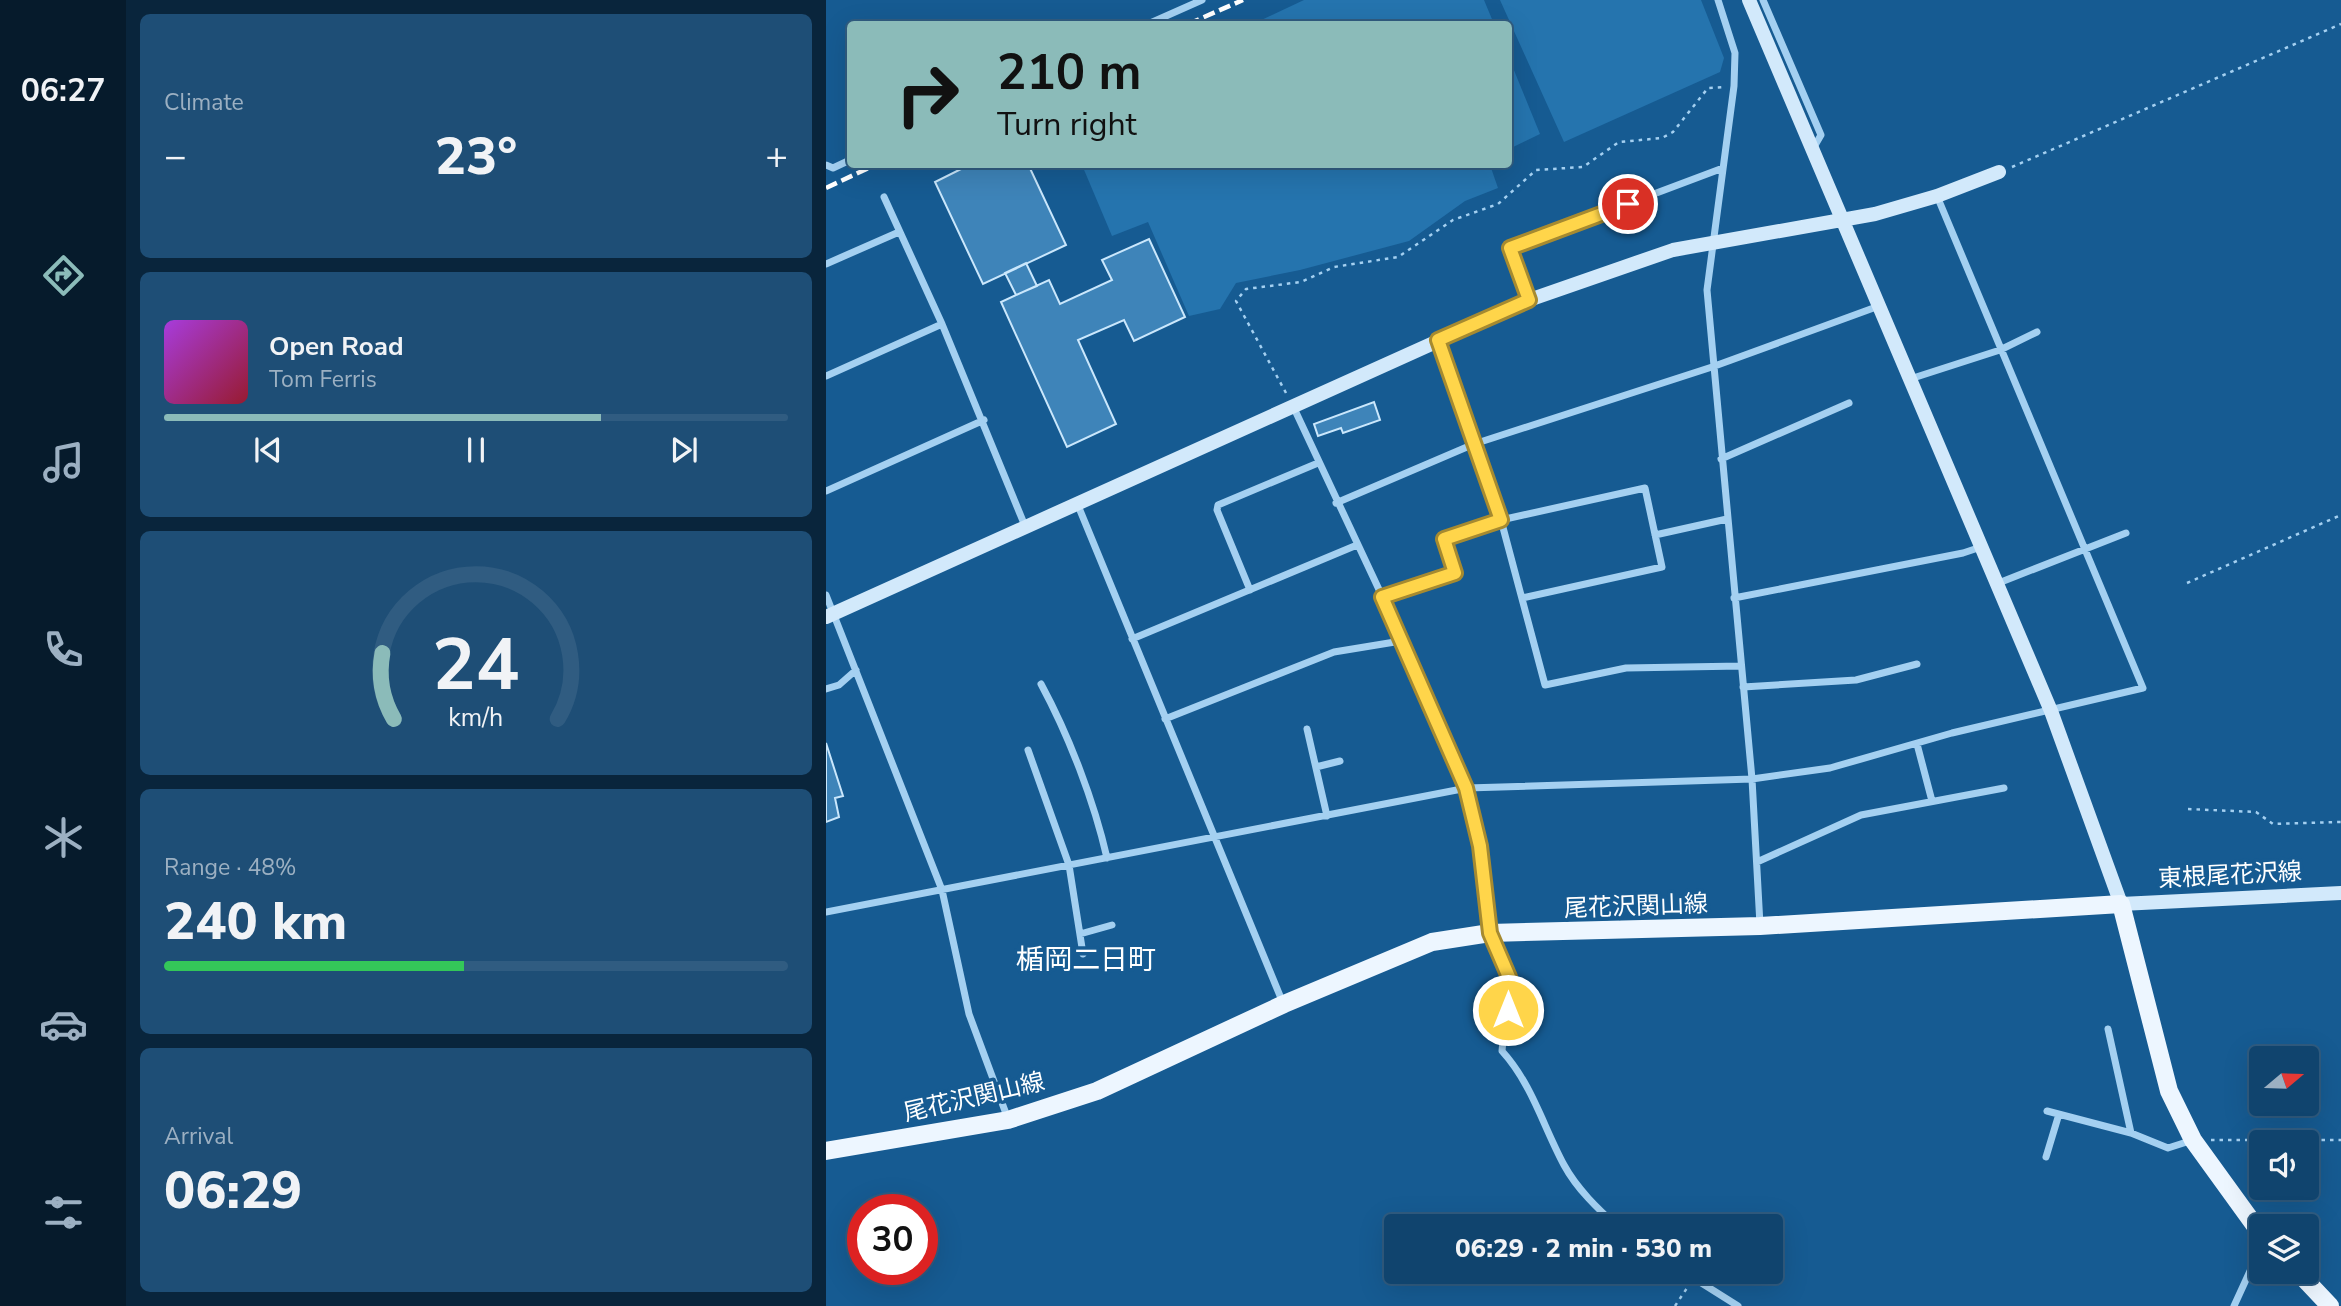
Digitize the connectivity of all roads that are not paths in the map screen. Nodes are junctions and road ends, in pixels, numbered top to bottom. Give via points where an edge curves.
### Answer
1 (1202, 0) edge
2 (1717, 0) edge
3 (1749, 0) edge
4 (1763, 0) edge
5 (1155, 21) edge
6 (1814, 146) junction
7 (847, 161) edge
8 (826, 165) edge
9 (1723, 168) junction
10 (1999, 172) road end
11 (1937, 196) junction
12 (884, 197) dead end
13 (1842, 222) junction
14 (899, 232) junction
15 (1711, 242) junction
16 (826, 264) edge
17 (1529, 300) junction
18 (1879, 306) junction
19 (942, 324) junction
20 (2037, 332) dead end
21 (1438, 340) junction
22 (2000, 349) junction
23 (1712, 367) junction
24 (826, 376) edge
25 (1910, 379) junction
26 (1849, 403) dead end
27 (1293, 405) junction
28 (984, 420) junction
29 (1475, 444) junction
30 (1721, 459) junction
31 (1318, 463) junction
32 (826, 491) edge
33 (1076, 502) junction
34 (1336, 503) junction
35 (1727, 519) junction
36 (1501, 520) junction
37 (1025, 526) junction
38 (2126, 533) dead end
39 (1655, 535) junction
40 (1357, 545) junction
41 (1981, 547) junction
42 (2084, 551) junction
43 (1996, 584) junction
44 (1250, 590) junction
45 (826, 594) edge
46 (1382, 597) junction
47 (1522, 598) junction
48 (1734, 598) junction
49 (830, 615) edge
50 (1132, 639) junction
51 (1401, 641) junction
52 (1917, 663) dead end
53 (1741, 666) junction
54 (856, 670) junction
55 (1041, 684) dead end
56 (1743, 687) junction
57 (826, 689) edge
58 (2051, 711) junction
59 (1166, 719) junction
60 (1307, 729) dead end
61 (1917, 744) junction
62 (1028, 750) dead end
63 (1340, 761) dead end
64 (1316, 767) junction
65 (1752, 779) junction
66 (1466, 788) junction
67 (2004, 788) dead end
68 (1932, 802) junction
69 (1327, 816) junction
70 (1214, 838) junction
71 (1107, 858) junction
72 (1757, 862) junction
73 (1069, 865) junction
74 (942, 890) junction
75 (2341, 893) edge
76 (2121, 904) junction
77 (826, 912) edge
78 (1112, 925) dead end
79 (1760, 926) junction
80 (1490, 933) junction
81 (1080, 934) junction
82 (1083, 954) dead end
83 (1284, 1004) junction
84 (2108, 1029) dead end
85 (2047, 1111) dead end
86 (2059, 1114) junction
87 (1009, 1120) junction
88 (2132, 1133) junction
89 (2193, 1140) junction
90 (826, 1151) edge
91 (2046, 1157) dead end
92 (1603, 1214) edge
93 (2249, 1217) edge
94 (2249, 1273) edge
95 (1703, 1284) edge
96 (2309, 1284) edge
97 (1738, 1306) edge
98 (2234, 1306) edge
99 (2330, 1306) edge

1 - 5 street
2 - 9 street via 1735,53
3 - 6 street
4 - 6 street via 1821,135
6 - 13 street
7 - 8 street via 833,168
9 - 15 street
9 - 17 street via 1510,248
10 - 11 street
11 - 13 street
11 - 22 street
12 - 14 street
13 - 15 street
13 - 18 street
14 - 16 street
14 - 19 street
15 - 17 street via 1611,270
15 - 23 street via 1707,290
17 - 21 street
18 - 23 street
18 - 25 street
19 - 24 street
19 - 28 street
20 - 22 street
21 - 27 street
21 - 29 street
22 - 25 street
22 - 42 street
23 - 29 street
23 - 30 street
25 - 41 street
26 - 30 street
27 - 31 street
27 - 33 street
28 - 32 street
28 - 37 street
29 - 34 street
29 - 36 street
30 - 35 street
31 - 34 street
31 - 44 street via 1218,505
33 - 37 street
33 - 50 street
34 - 40 street
35 - 39 street
35 - 48 street
36 - 39 street via 1645,488
36 - 46 street via 1444,539 1455,573
36 - 47 street
37 - 49 street
38 - 42 street
39 - 47 street via 1662,567
40 - 44 street
40 - 46 street
41 - 43 street
41 - 48 street
42 - 43 street
42 - 58 street via 2143,688
43 - 58 street
44 - 50 street
45 - 49 street
46 - 51 street
47 - 53 street via 1545,685 1626,668
48 - 53 street
49 - 54 street
50 - 59 street
51 - 59 street via 1334,652
51 - 66 street
52 - 56 street via 1856,680
53 - 56 street
54 - 57 street via 839,685
54 - 74 street
55 - 71 street via 1061,721 1097,813
56 - 65 street
58 - 61 street
58 - 76 street
59 - 70 street
60 - 64 street
61 - 65 street via 1830,768
61 - 68 street
62 - 73 street
63 - 64 street
64 - 69 street
65 - 66 street
65 - 72 street
66 - 69 street
66 - 80 street via 1480,846
67 - 68 street
68 - 72 street via 1861,815
69 - 70 street
70 - 71 street
70 - 83 street
71 - 73 street
72 - 79 street
73 - 74 street
73 - 81 street
74 - 77 street
74 - 87 street via 970,1014
75 - 76 street, 東根尾花沢線
76 - 79 main road, 尾花沢関山線
76 - 89 main road via 2169,1091
78 - 81 street
79 - 80 main road, 尾花沢関山線
80 - 83 main road, 尾花沢関山線 via 1432,942
80 - 92 street via 1509,977 1502,1051 1521,1072 1565,1168
81 - 82 street
83 - 87 main road, 尾花沢関山線 via 1097,1091
84 - 88 street
85 - 86 street
86 - 88 street
86 - 91 street
87 - 90 main road, 尾花沢関山線
88 - 89 street via 2168,1148
89 - 93 main road
94 - 98 street
95 - 97 street
96 - 99 main road

